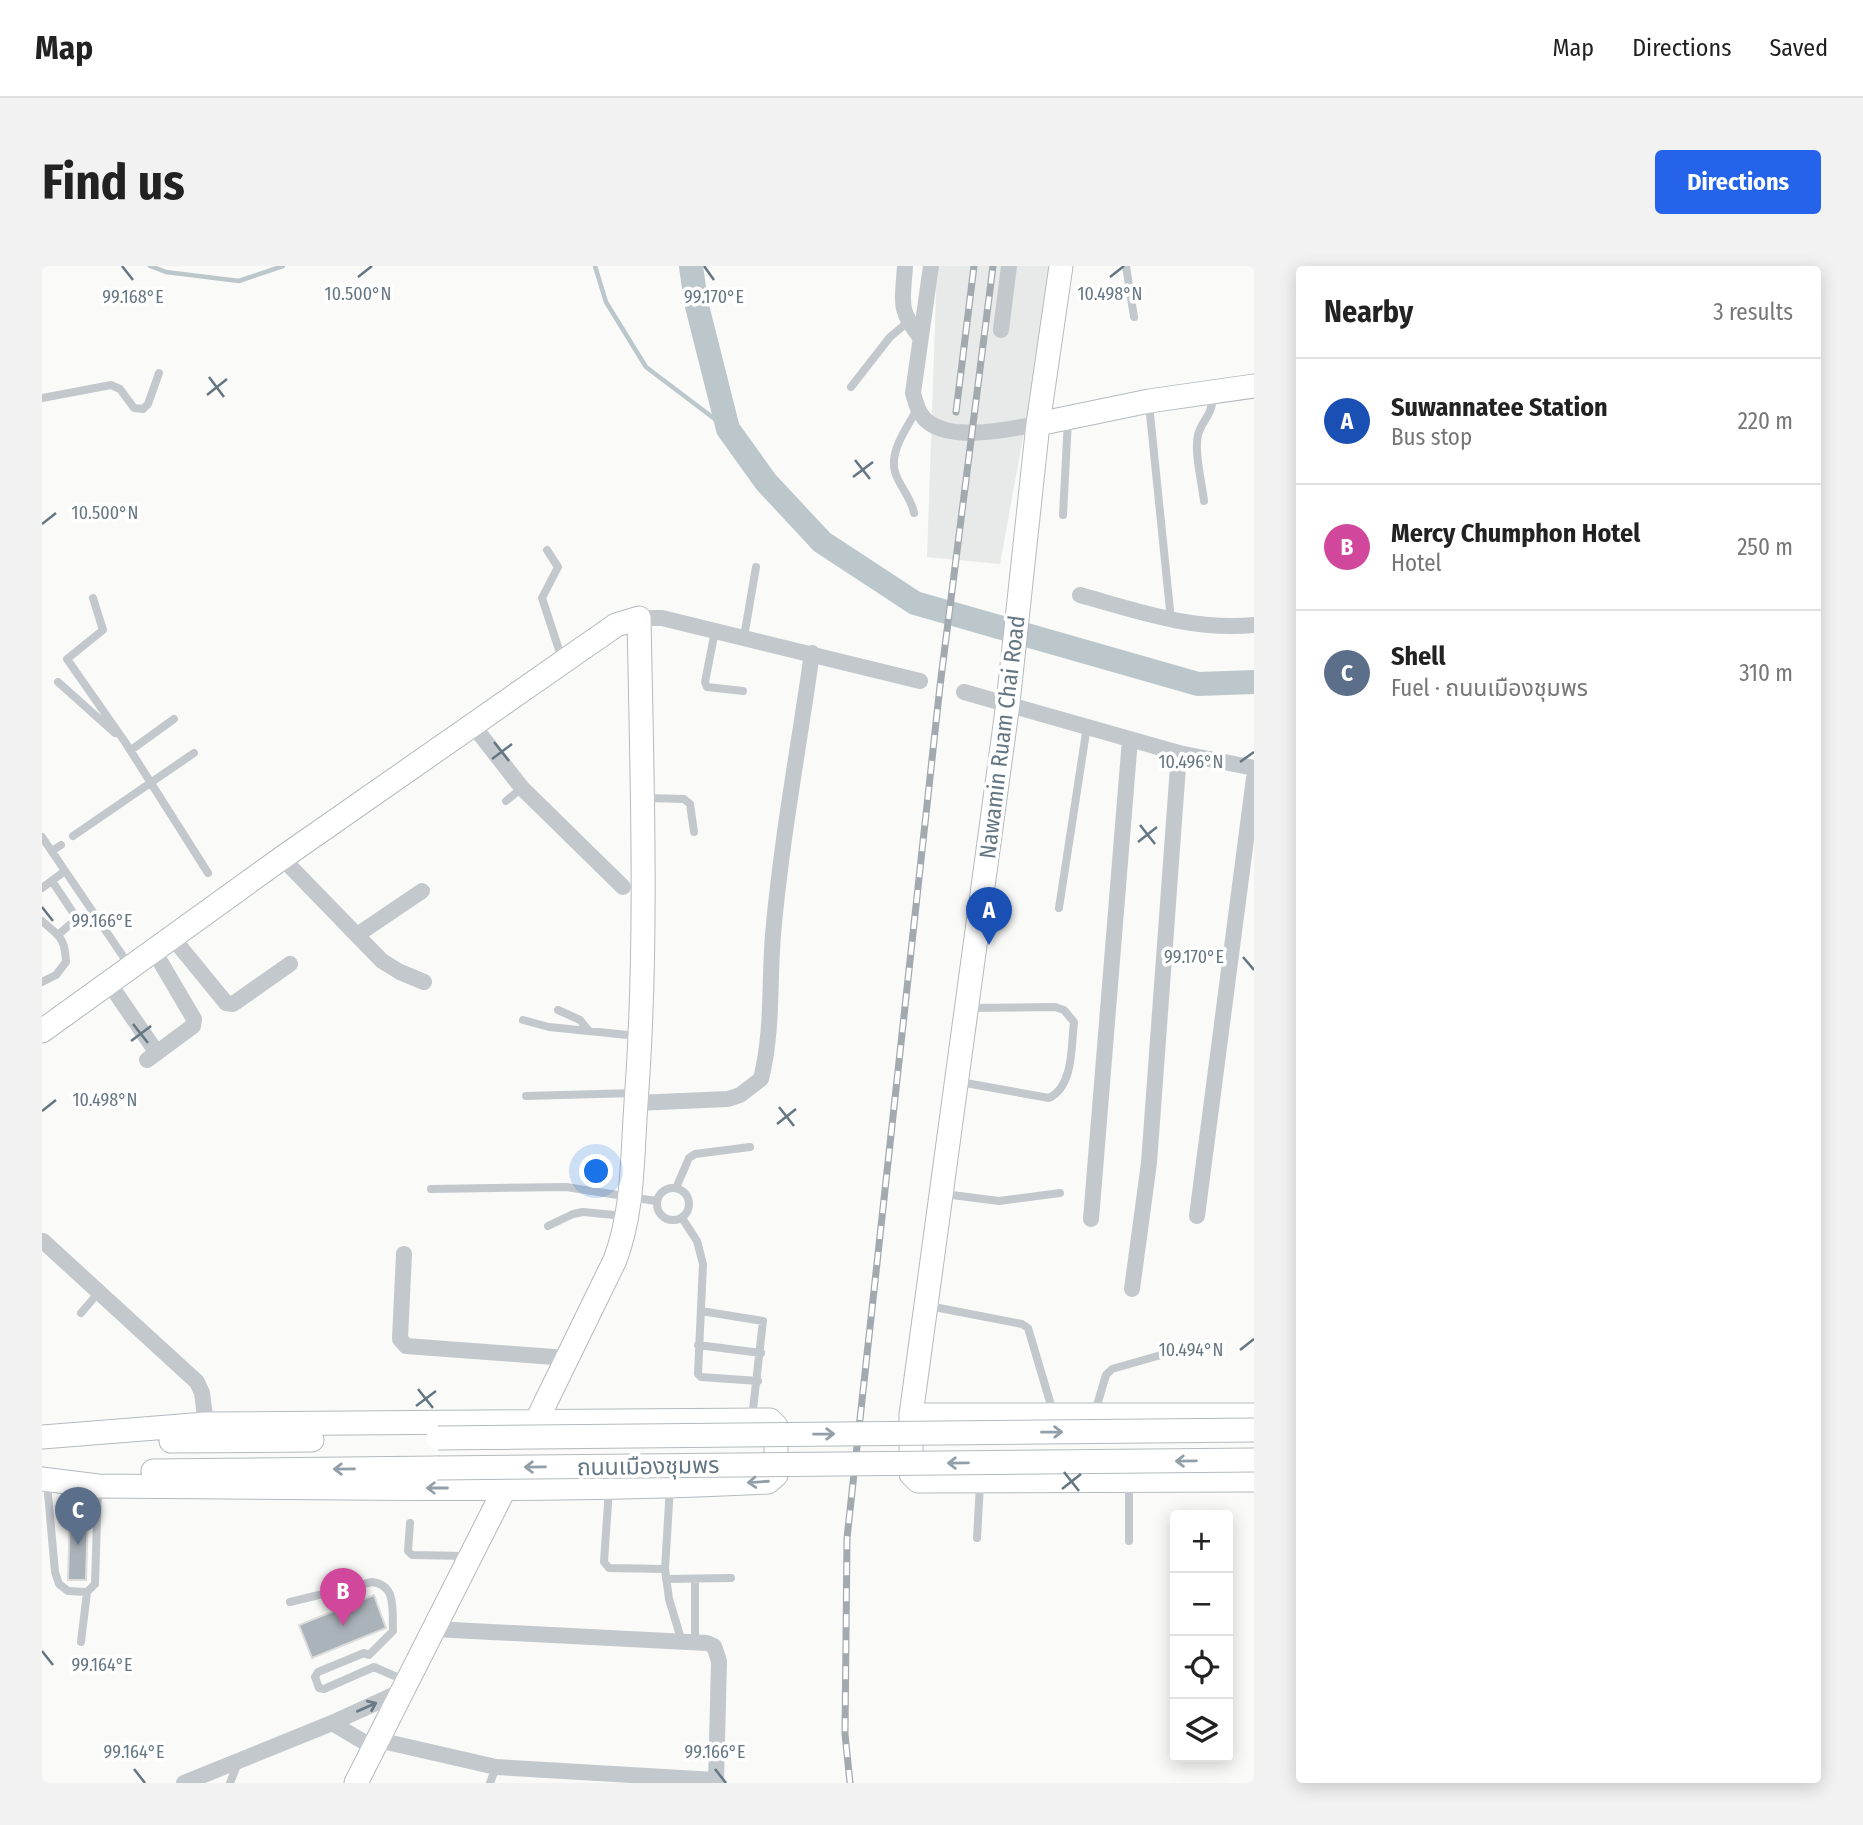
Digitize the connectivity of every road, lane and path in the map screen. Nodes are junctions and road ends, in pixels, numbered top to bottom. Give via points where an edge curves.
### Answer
1 (905, 266) edge
2 (930, 266) edge
3 (1009, 266) edge
4 (1061, 266) edge
5 (1126, 266) edge
6 (1134, 317) dead end
7 (908, 321) junction
8 (1001, 330) dead end
9 (920, 337) junction
10 (159, 373) dead end
11 (1254, 386) edge
12 (851, 387) dead end
13 (1214, 392) junction
14 (42, 398) edge
15 (1149, 401) junction
16 (917, 409) junction
17 (1069, 417) junction
18 (1038, 424) junction
19 (1204, 501) dead end
20 (914, 513) dead end
21 (1063, 515) dead end
22 (547, 550) dead end
23 (755, 567) dead end
24 (1080, 595) dead end
25 (93, 597) dead end
26 (639, 618) junction
27 (1171, 620) junction
28 (1254, 625) edge
29 (715, 631) junction
30 (744, 637) junction
31 (812, 653) junction
32 (563, 661) junction
33 (920, 681) dead end
34 (58, 682) dead end
35 (743, 691) dead end
36 (964, 692) dead end
37 (1008, 703) junction
38 (174, 719) dead end
39 (472, 724) junction
40 (1087, 726) junction
41 (1130, 739) junction
42 (125, 742) junction
43 (131, 751) junction
44 (194, 752) dead end
45 (1179, 753) junction
46 (1254, 768) edge
47 (1254, 778) edge
48 (151, 782) junction
49 (522, 788) junction
50 (643, 797) junction
51 (506, 801) dead end
52 (694, 832) dead end
53 (73, 836) dead end
54 (42, 838) edge
55 (61, 845) dead end
56 (51, 851) junction
57 (282, 858) junction
58 (65, 871) junction
59 (208, 873) dead end
60 (52, 881) junction
61 (623, 887) dead end
62 (42, 888) edge
63 (422, 891) dead end
64 (1059, 908) dead end
65 (42, 922) edge
66 (59, 934) junction
67 (357, 935) junction
68 (163, 944) junction
69 (290, 964) dead end
70 (131, 967) junction
71 (42, 982) edge
72 (424, 982) dead end
73 (109, 983) junction
74 (967, 1008) junction
75 (558, 1010) dead end
76 (523, 1020) dead end
77 (42, 1031) edge
78 (589, 1031) junction
79 (641, 1036) junction
80 (957, 1081) junction
81 (526, 1096) dead end
82 (637, 1098) junction
83 (750, 1147) dead end
84 (676, 1188) junction
85 (431, 1189) dead end
86 (1060, 1193) dead end
87 (941, 1194) junction
88 (656, 1201) junction
89 (629, 1207) junction
90 (1197, 1216) dead end
91 (682, 1218) junction
92 (1091, 1219) dead end
93 (548, 1226) dead end
94 (43, 1241) edge
95 (404, 1254) dead end
96 (1132, 1289) dead end
97 (100, 1291) junction
98 (926, 1306) junction
99 (701, 1311) junction
100 (80, 1313) dead end
101 (698, 1345) junction
102 (1189, 1347) dead end
103 (761, 1353) junction
104 (567, 1358) junction
105 (758, 1381) junction
106 (911, 1415) junction
107 (1053, 1415) junction
108 (1094, 1415) junction
109 (1254, 1415) edge
110 (752, 1419) junction
111 (536, 1422) junction
112 (206, 1424) junction
113 (1254, 1430) edge
114 (42, 1438) edge
115 (1254, 1460) edge
116 (44, 1478) edge
117 (1129, 1480) junction
118 (1254, 1480) edge
119 (981, 1481) junction
120 (98, 1486) junction
121 (670, 1487) junction
122 (609, 1488) junction
123 (505, 1489) junction
124 (410, 1524) dead end
125 (977, 1538) dead end
126 (1129, 1541) dead end
127 (471, 1556) junction
128 (665, 1569) junction
129 (731, 1578) dead end
130 (666, 1579) junction
131 (695, 1579) junction
132 (88, 1592) junction
133 (290, 1602) dead end
134 (434, 1629) junction
135 (81, 1642) dead end
136 (689, 1642) junction
137 (369, 1655) junction
138 (374, 1667) junction
139 (405, 1686) junction
140 (332, 1723) junction
141 (376, 1744) junction
142 (239, 1760) junction
143 (496, 1767) junction
144 (715, 1782) edge
145 (184, 1783) edge
146 (230, 1783) edge
147 (356, 1783) edge
148 (490, 1783) edge

1 - 7 street via 902,307
2 - 9 street
3 - 8 street
4 - 18 main road, Nawamin Ruam Chai Road
5 - 6 lane
7 - 9 street
7 - 12 lane
9 - 16 street via 913,393
10 - 14 lane via 143,409 134,408 120,389 111,385
11 - 13 main road
13 - 15 main road
13 - 19 lane via 1210,415 1197,441
15 - 17 main road
15 - 27 lane
16 - 18 street via 941,428 972,432
16 - 20 lane via 895,450 895,471 912,500
17 - 18 main road
17 - 21 lane
18 - 37 main road, Nawamin Ruam Chai Road
22 - 32 lane via 558,567 542,598
23 - 30 lane
24 - 27 street
25 - 42 lane via 103,630 67,659
26 - 29 street via 662,618
26 - 32 main road via 616,625
26 - 50 main road
27 - 28 street via 1211,626
29 - 30 street
29 - 35 lane via 707,687
30 - 31 street
31 - 33 street
31 - 82 street via 774,925 770,1027 761,1079 728,1099
32 - 39 main road
34 - 42 lane
36 - 37 street
37 - 40 street
37 - 74 main road, Nawamin Ruam Chai Road
38 - 43 lane
39 - 49 street
39 - 57 main road
40 - 41 street
40 - 64 lane
41 - 45 street
41 - 92 street
42 - 43 lane
43 - 48 lane
44 - 48 lane
45 - 46 street
45 - 96 street via 1149,1163
47 - 90 street
48 - 53 lane
48 - 59 lane
49 - 51 lane
49 - 61 street
50 - 52 lane via 684,799 690,804
50 - 79 main road
54 - 56 lane
55 - 56 lane
56 - 58 lane
57 - 67 street
57 - 68 main road
58 - 60 lane
58 - 70 lane
60 - 62 lane
60 - 66 lane via 74,915 74,921
63 - 67 street
65 - 66 lane
66 - 71 lane via 66,945 66,962 56,975
67 - 72 street via 382,961
68 - 69 street via 226,1003 233,1004
68 - 70 main road
68 - 73 street via 194,1019 193,1026 152,1056
70 - 73 main road
73 - 77 main road
74 - 80 main road, Nawamin Ruam Chai Road
74 - 80 lane via 1064,1010 1074,1022 1067,1078 1049,1098
75 - 78 lane via 580,1020
76 - 78 lane
78 - 79 lane
79 - 82 main road
80 - 87 main road, Nawamin Ruam Chai Road
81 - 82 lane
82 - 89 main road
83 - 84 lane via 695,1154
84 - 88 lane via 664,1191
84 - 91 lane via 689,1202
85 - 89 lane via 566,1187
86 - 87 lane via 999,1201
87 - 98 main road, Nawamin Ruam Chai Road
88 - 89 lane
88 - 91 lane via 663,1218
89 - 93 lane via 573,1214
89 - 104 main road via 615,1260
91 - 99 lane via 701,1249
94 - 97 street
95 - 104 street via 400,1339 405,1346
97 - 100 lane
97 - 112 street via 197,1381
98 - 106 main road, Nawamin Ruam Chai Road
98 - 107 lane via 1028,1328
99 - 101 lane
99 - 103 lane via 761,1319 765,1324
101 - 103 lane
101 - 105 lane via 696,1371 701,1377
102 - 108 lane via 1112,1369
103 - 105 lane
104 - 111 main road
105 - 110 lane
106 - 107 main road
106 - 119 main road, Nawamin Ruam Chai Road via 914,1479
107 - 108 main road
108 - 109 main road
110 - 111 main road
110 -> 121 main road via 770,1420 776,1426 774,1479
111 - 112 main road
112 - 114 main road
114 -> 113 main road, ถนนเมืองชุมพร, bridge via 118,1441
115 -> 116 main road, ถนนเมืองชุมพร, bridge via 122,1471
116 - 120 main road
116 - 132 lane via 59,1584 68,1591
117 - 118 main road
117 - 119 main road
117 - 126 lane
119 - 125 lane
123 -> 120 main road
120 - 132 lane via 94,1584
121 - 122 main road
121 - 128 lane
122 - 123 main road
122 - 128 lane via 604,1562 609,1568
123 - 127 main road
124 - 127 lane via 408,1551 412,1555
127 - 134 main road
128 - 130 lane
129 - 131 lane
130 - 131 lane
130 - 136 lane via 669,1599
131 - 136 lane
132 - 135 lane
133 - 137 lane via 372,1582 383,1584 390,1595 393,1631
134 - 136 street
134 - 139 main road
136 - 144 street via 714,1646 719,1661
137 - 138 lane
137 - 138 lane via 318,1672 319,1688
138 - 139 lane
140 -> 139 street
139 - 141 main road
140 - 141 street
140 - 142 street
141 - 143 street
141 - 147 main road
142 - 145 street
142 - 146 lane
143 - 144 street
143 - 148 lane

